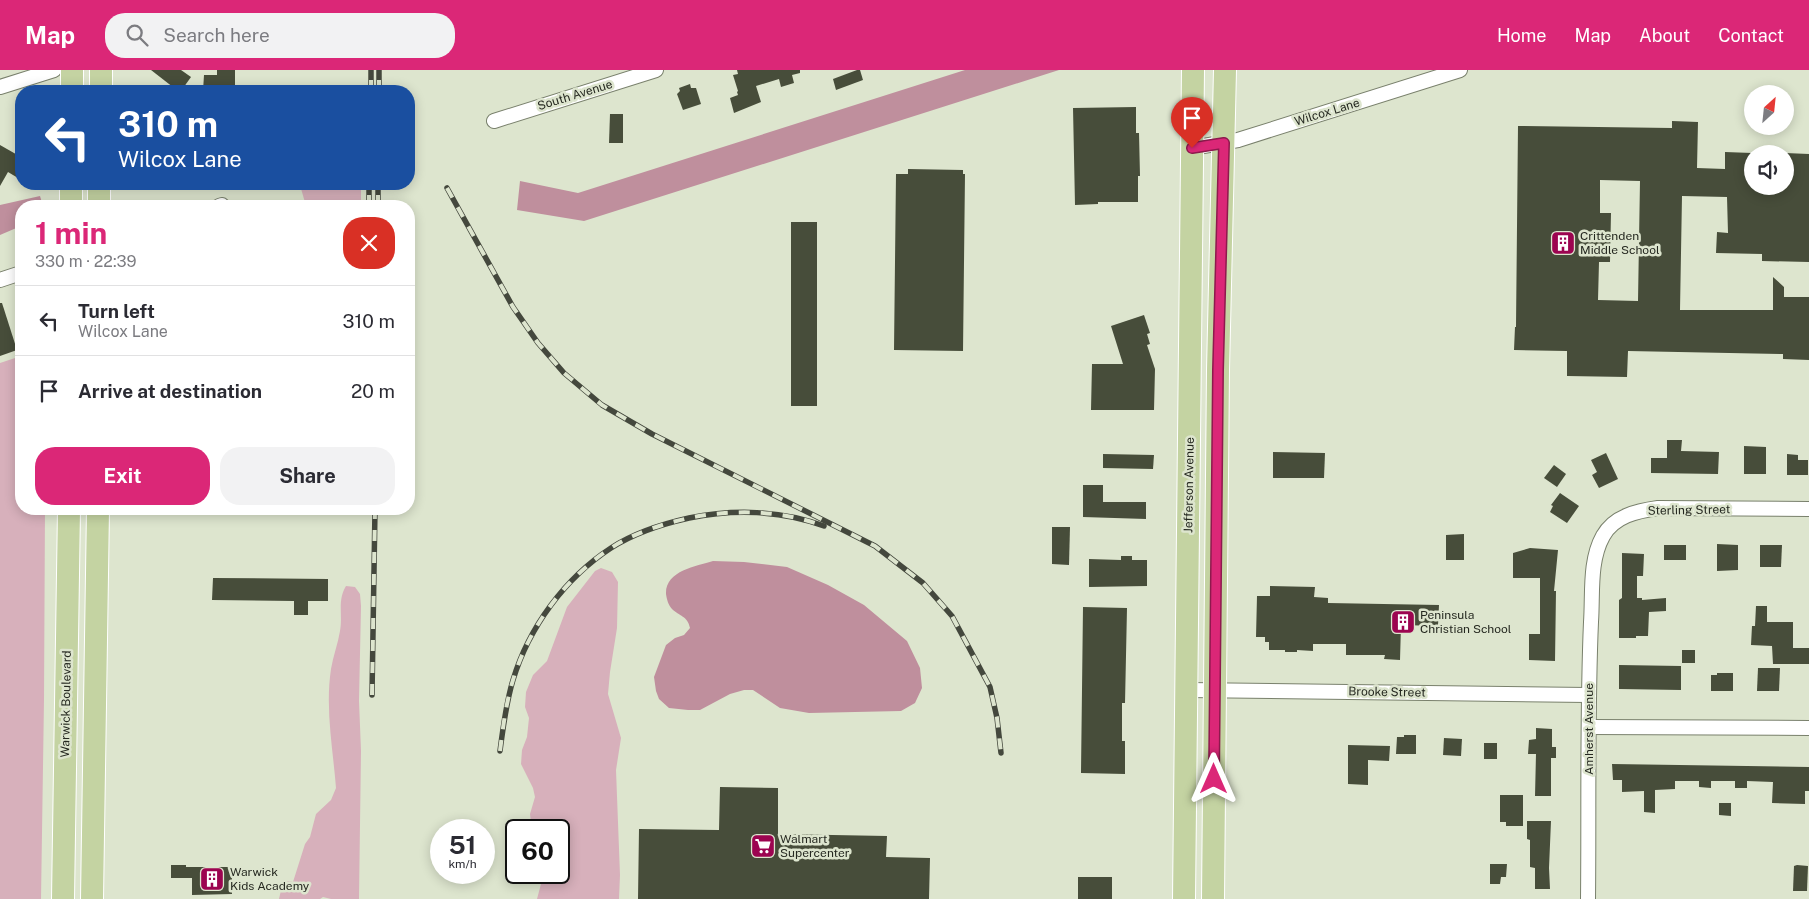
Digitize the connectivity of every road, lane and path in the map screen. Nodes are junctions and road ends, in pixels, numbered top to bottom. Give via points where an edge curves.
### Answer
1 (54, 70) edge
2 (72, 70) edge
3 (101, 70) edge
4 (1192, 70) edge
5 (1225, 70) edge
6 (1460, 70) edge
7 (648, 71) edge
8 (72, 85) edge
9 (101, 85) edge
10 (0, 87) edge
11 (494, 121) dead end
12 (1224, 143) junction
13 (1192, 148) junction
14 (15, 275) edge
15 (0, 280) edge
16 (1809, 509) edge
17 (69, 515) edge
18 (98, 515) edge
19 (1594, 558) joint
20 (67, 664) junction
21 (96, 665) junction
22 (1187, 690) junction
23 (1214, 690) junction
24 (1588, 695) junction
25 (1589, 727) junction
26 (1809, 728) edge
27 (63, 899) edge
28 (92, 899) edge
29 (1184, 899) edge
30 (1213, 899) edge
31 (1588, 899) edge

1 - 10 street
2 - 8 main road
3 - 9 main road
4 - 13 main road, Jefferson Avenue
5 - 12 main road
6 - 12 street, Wilcox Lane
7 - 11 street, South Avenue
12 - 13 street, Wilcox Lane
12 - 23 main road
13 - 22 main road, Jefferson Avenue
14 - 15 street
16 - 19 street, Sterling Street via 1642,510 1626,516 1608,529
17 - 20 main road, Warwick Boulevard
18 - 21 main road
19 - 24 street, Amherst Avenue
20 - 21 main road
20 - 27 main road, Warwick Boulevard
21 - 28 main road
22 - 23 street, Brooke Street
22 - 29 main road, Jefferson Avenue
23 - 24 street, Brooke Street
23 - 30 main road
24 - 25 street, Amherst Avenue
25 - 26 street
25 - 31 street, Amherst Avenue

